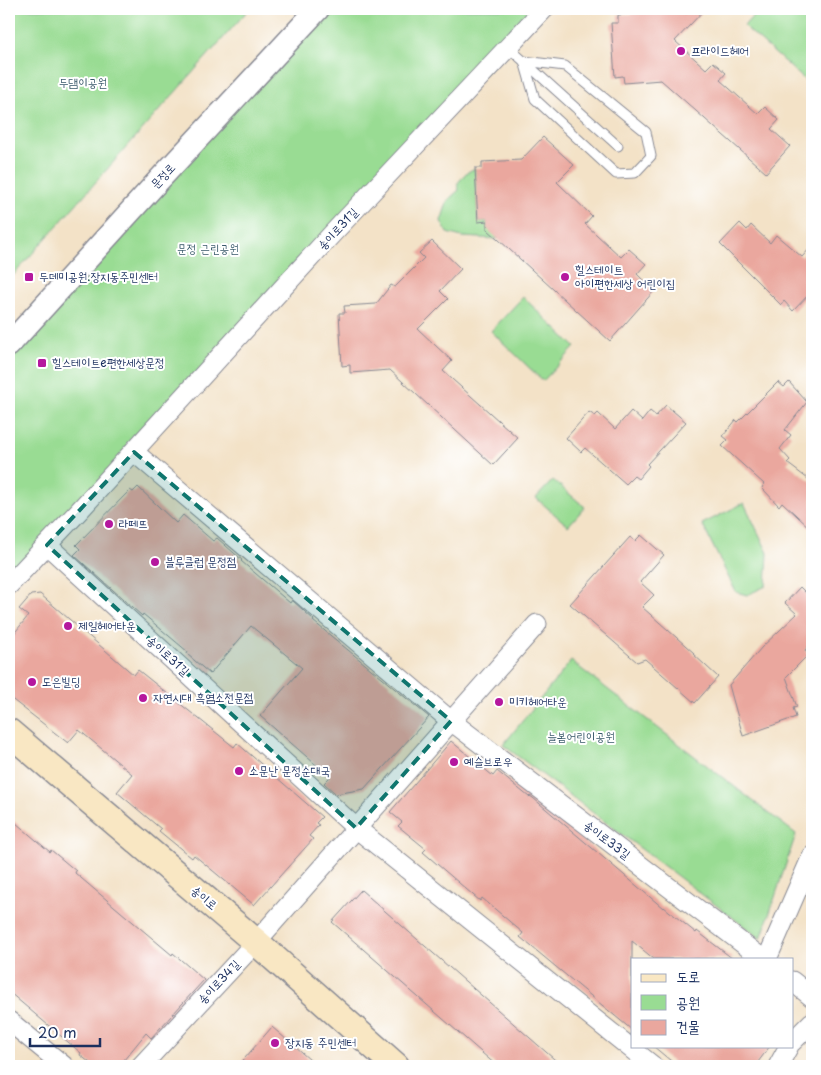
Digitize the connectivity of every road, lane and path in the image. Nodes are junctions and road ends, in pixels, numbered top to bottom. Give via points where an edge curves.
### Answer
1 (318, 9) edge
2 (544, 9) edge
3 (508, 47) junction
4 (524, 61) junction
5 (618, 146) dead end
6 (9, 345) edge
7 (134, 452) junction
8 (47, 545) junction
9 (9, 586) edge
10 (536, 624) dead end
11 (451, 721) junction
12 (9, 732) edge
13 (356, 828) junction
14 (812, 856) edge
15 (256, 942) junction
16 (762, 958) edge
17 (767, 958) edge
18 (794, 982) edge
19 (812, 996) edge
20 (9, 1020) edge
21 (812, 1022) edge
22 (794, 1040) edge
23 (788, 1048) edge
24 (64, 1066) edge
25 (141, 1066) edge
26 (396, 1066) edge
27 (653, 1066) edge
28 (778, 1066) edge

1 - 6 street, 문정로
2 - 3 street, 송이로31길
3 - 4 lane
3 - 7 street, 송이로31길
4 - 4 lane via 535,99 616,174 635,173 651,156 646,132 565,66
4 - 5 lane
7 - 8 street, 송이로31길
7 - 11 street
8 - 9 street, 송이로31길
8 - 13 street, 송이로31길
10 - 11 street
11 - 13 street
11 - 16 street, 송이로33길
12 - 15 main road, 송이로
13 - 15 street
13 - 27 street
14 - 17 street
15 - 25 street, 송이로34길
15 - 26 main road, 송이로
18 - 19 street
20 - 24 street
21 - 22 street
23 - 28 street

